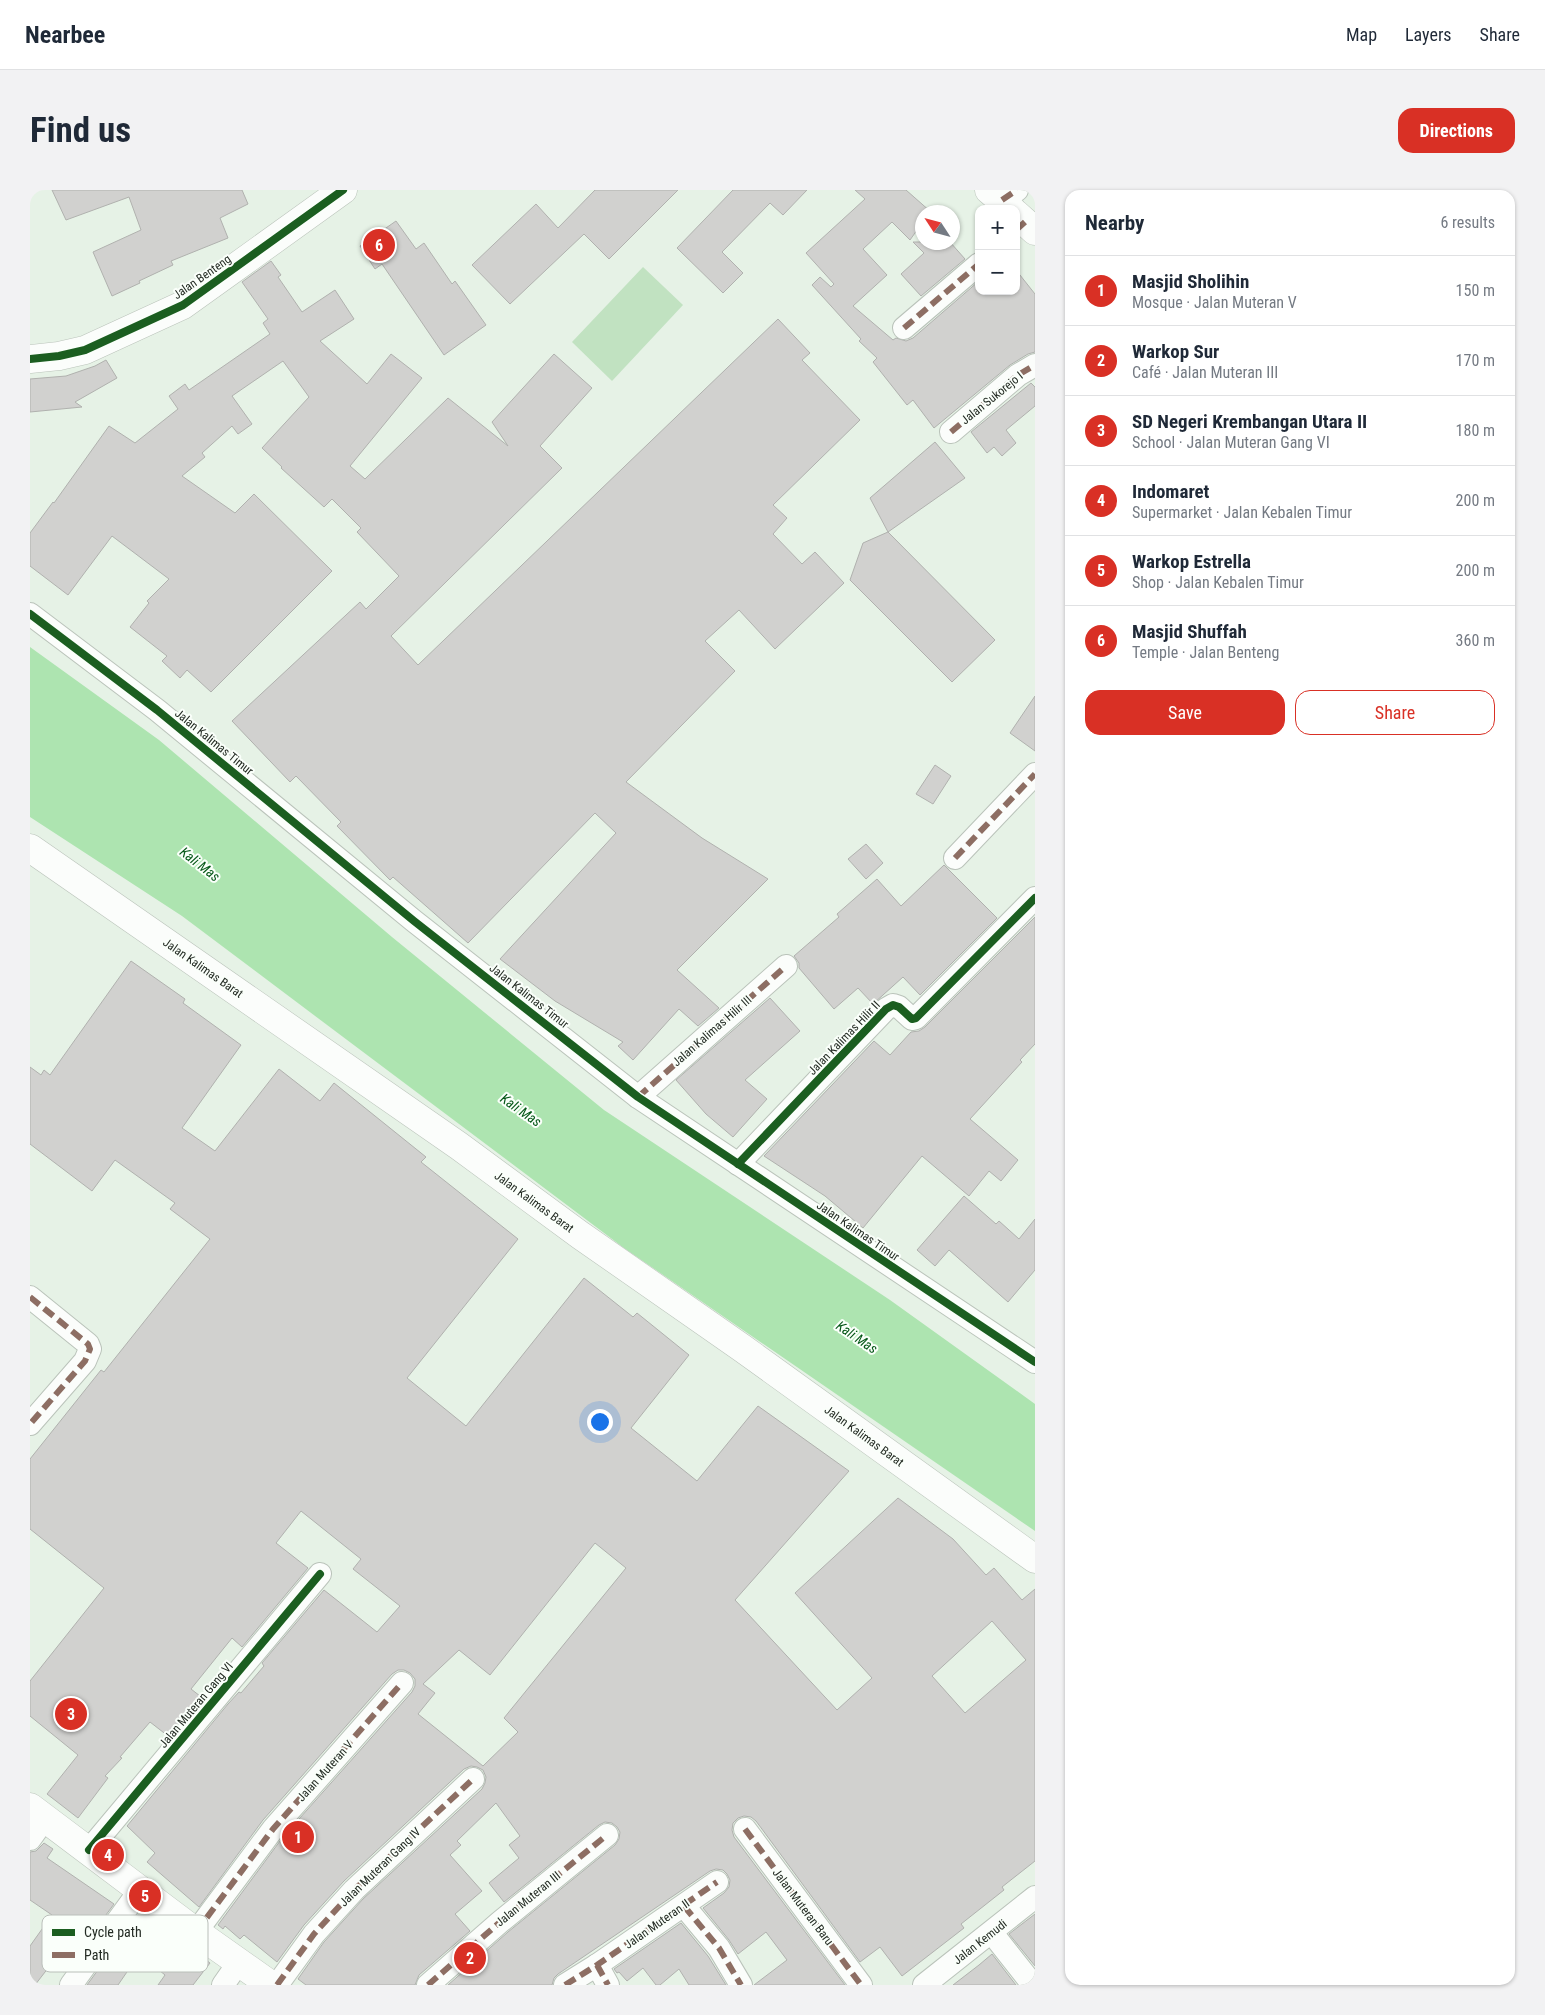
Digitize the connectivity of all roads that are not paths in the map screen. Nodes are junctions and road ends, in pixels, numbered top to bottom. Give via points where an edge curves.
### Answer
1 (343, 190) edge
2 (975, 267) edge
3 (904, 328) dead end
4 (30, 359) edge
5 (1035, 365) edge
6 (951, 432) dead end
7 (31, 614) edge
8 (1035, 774) edge
9 (30, 848) edge
10 (956, 858) dead end
11 (1035, 898) edge
12 (786, 966) dead end
13 (638, 1097) junction
14 (738, 1164) junction
15 (30, 1297) edge
16 (1035, 1362) edge
17 (30, 1424) edge
18 (1035, 1559) edge
19 (320, 1574) dead end
20 (402, 1683) dead end
21 (473, 1779) dead end
22 (35, 1821) edge
23 (745, 1829) dead end
24 (607, 1835) dead end
25 (89, 1850) junction
26 (716, 1882) dead end
27 (140, 1890) junction
28 (1035, 1897) edge
29 (684, 1906) junction
30 (122, 1915) edge
31 (173, 1915) edge
32 (208, 1916) edge
33 (992, 1933) junction
34 (208, 1940) edge
35 (239, 1962) junction
36 (597, 1966) junction
37 (81, 1972) edge
38 (72, 1985) edge
39 (223, 1985) edge
40 (271, 1985) edge
41 (277, 1985) edge
42 (428, 1985) edge
43 (565, 1985) edge
44 (608, 1985) edge
45 (741, 1985) edge
46 (861, 1985) edge
47 (924, 1985) edge
48 (1033, 1985) edge

1 - 4 street, Jalan Benteng via 183,305 85,350
2 - 3 street
5 - 6 street, Jalan Sukorejo I
7 - 13 street, Jalan Kalimas Timur via 158,710 414,920
8 - 10 street
9 - 18 street, Jalan Kalimas Barat via 458,1146
11 - 14 street, Jalan Kalimas Hilir II via 916,1018 896,1006 886,1009
12 - 13 street, Jalan Kalimas Hilir III
13 - 14 street, Jalan Kalimas Timur
14 - 16 street, Jalan Kalimas Timur
15 - 17 street via 88,1344 89,1352 85,1361
19 - 25 street, Jalan Muteran Gang VI
20 - 32 street, Jalan Muteran V via 273,1829
21 - 41 street, Jalan Muteran Gang IV via 354,1890 314,1934
22 - 25 street
23 - 46 street, Jalan Muteran Baru
24 - 42 street, Jalan Muteran III
25 - 27 street
26 - 29 street, Jalan Muteran II
27 - 30 street
27 - 31 street
28 - 33 street, Jalan Kemudi
29 - 36 street, Jalan Muteran II
29 - 45 street via 719,1948
33 - 47 street, Jalan Kemudi
33 - 48 street
34 - 35 street
35 - 39 street
35 - 40 street
36 - 43 street, Jalan Muteran II
36 - 44 street
37 - 38 street

